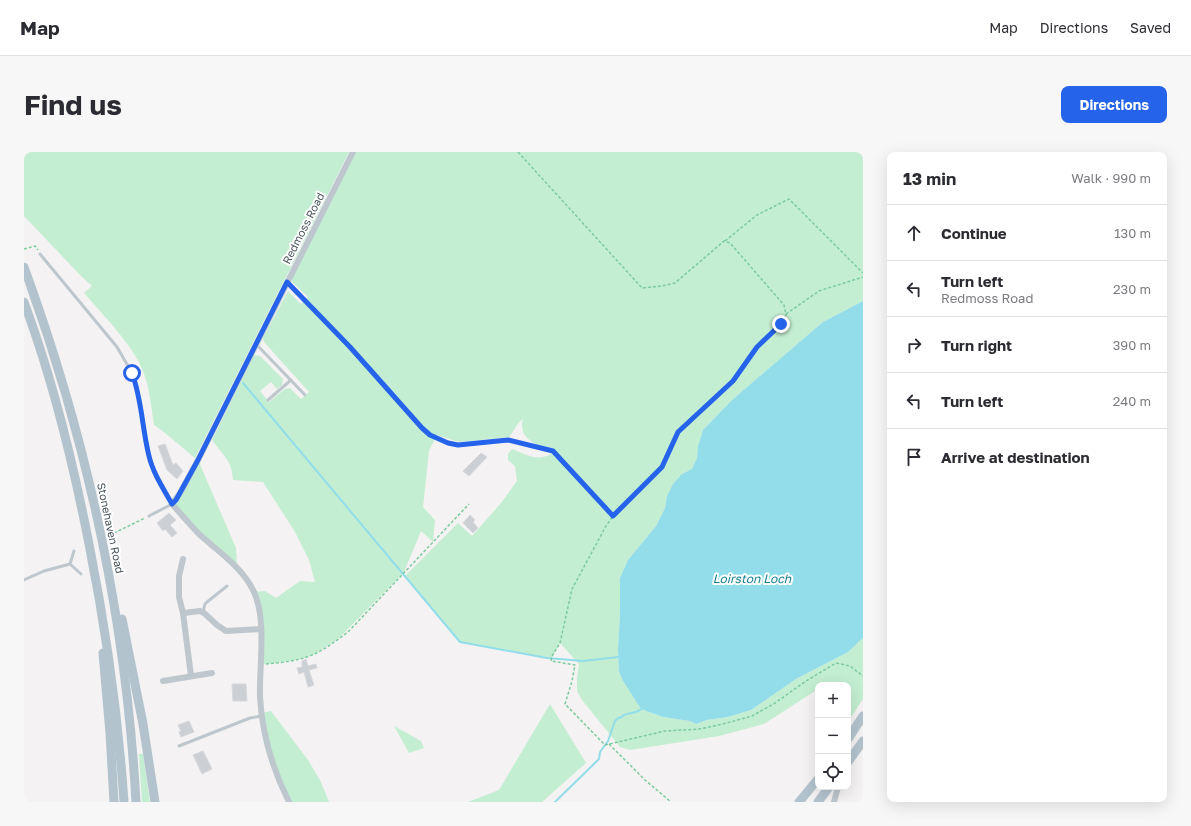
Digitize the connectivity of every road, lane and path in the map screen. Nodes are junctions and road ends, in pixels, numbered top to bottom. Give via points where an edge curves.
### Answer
1 (353, 152) edge
2 (518, 152) edge
3 (724, 241) junction
4 (24, 249) edge
5 (40, 254) joint
6 (24, 267) edge
7 (863, 274) edge
8 (863, 277) edge
9 (287, 282) junction
10 (24, 302) edge
11 (786, 314) junction
12 (256, 344) junction
13 (291, 380) junction
14 (305, 395) dead end
15 (268, 400) dead end
16 (172, 504) junction
17 (469, 504) dead end
18 (149, 516) joint
19 (613, 516) junction
20 (114, 533) dead end
21 (89, 543) junction
22 (74, 551) dead end
23 (183, 558) dead end
24 (106, 560) junction
25 (70, 564) junction
26 (81, 574) dead end
27 (24, 580) edge
28 (227, 586) dead end
29 (202, 612) junction
30 (183, 613) junction
31 (261, 629) junction
32 (260, 665) junction
33 (212, 673) dead end
34 (190, 676) junction
35 (863, 676) edge
36 (163, 681) dead end
37 (262, 716) junction
38 (863, 716) edge
39 (851, 734) edge
40 (863, 741) edge
41 (609, 744) junction
42 (179, 746) dead end
43 (851, 758) edge
44 (815, 783) edge
45 (827, 790) edge
46 (837, 790) edge
47 (114, 802) edge
48 (124, 802) edge
49 (136, 802) edge
50 (155, 802) edge
51 (289, 802) edge
52 (670, 802) edge
53 (799, 802) edge
54 (818, 802) edge
55 (834, 802) edge

1 - 9 street, Redmoss Road
2 - 3 path via 642,288 674,283
3 - 7 path via 758,215 789,199
3 - 11 path via 730,243 779,300
4 - 5 path via 35,246
5 - 16 lane via 117,348 132,373 140,400 150,460
6 - 24 main road, Stonehaven Road via 51,343 67,399
8 - 11 path via 819,291
9 - 12 street, Redmoss Road
9 - 19 path via 430,435 458,445 508,440 553,451
10 - 21 main road via 65,436
11 - 19 path via 781,324 757,347 733,381 678,432 662,467
12 - 13 lane
12 - 16 street, Redmoss Road via 198,460
13 - 14 lane
13 - 15 lane
16 - 18 lane
16 - 31 street via 199,534 237,567 254,592
17 - 32 path via 338,639 314,654 300,659
18 - 20 path
19 - 41 path via 572,589 560,643 551,661 575,665 565,704 605,745
21 - 47 main road via 106,686
21 - 48 main road via 108,648
22 - 25 lane
23 - 30 street via 178,597
24 - 49 main road, Stonehaven Road via 124,675
24 - 50 main road via 122,615
25 - 26 lane
25 - 27 lane
28 - 29 lane via 205,604
29 - 30 street
29 - 31 street via 226,631
30 - 34 street
31 - 32 street
32 - 37 street
33 - 34 street
34 - 36 street
35 - 41 path via 850,666 836,663 752,716 708,728 665,731
37 - 42 lane via 250,718
37 - 51 street via 270,754
38 - 39 main road
40 - 43 main road
41 - 52 path
44 - 53 main road
45 - 54 main road
46 - 55 street

